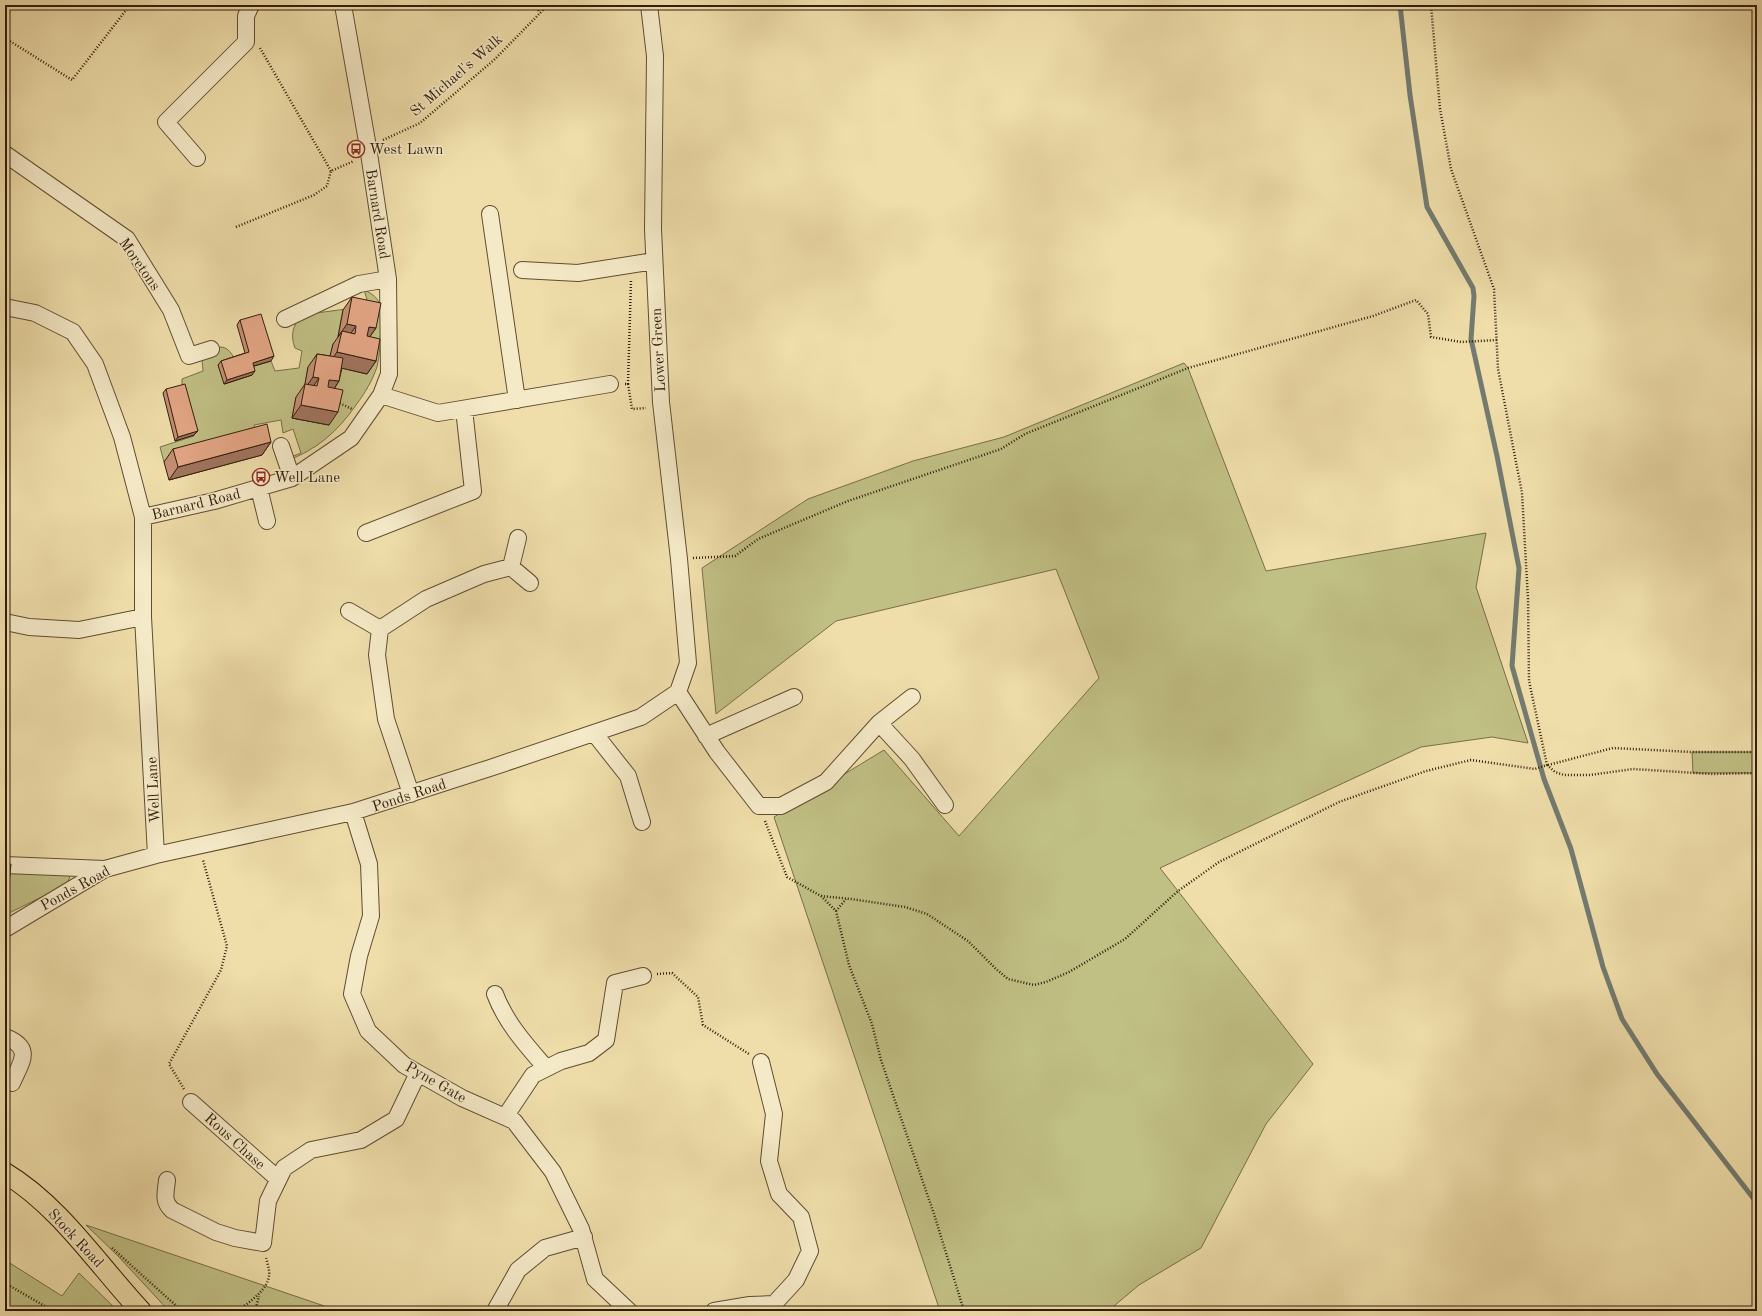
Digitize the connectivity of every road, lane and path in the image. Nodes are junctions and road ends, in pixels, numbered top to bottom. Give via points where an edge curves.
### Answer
1 (130, 5) edge
2 (251, 5) edge
3 (535, 5) edge
4 (548, 5) edge
5 (648, 5) edge
6 (1431, 5) edge
7 (346, 6) edge
8 (540, 13) junction
9 (5, 38) edge
10 (246, 42) junction
11 (369, 151) junction
12 (5, 154) edge
13 (197, 158) dead end
14 (331, 171) junction
15 (490, 214) dead end
16 (236, 227) dead end
17 (654, 261) junction
18 (632, 265) junction
19 (522, 270) dead end
20 (388, 279) junction
21 (5, 307) edge
22 (285, 319) dead end
23 (1497, 340) junction
24 (211, 349) dead end
25 (610, 384) joint
26 (628, 384) junction
27 (381, 395) junction
28 (516, 400) junction
29 (334, 401) edge
30 (356, 406) dead end
31 (661, 407) junction
32 (353, 409) junction
33 (464, 409) junction
34 (350, 414) dead end
35 (281, 446) dead end
36 (292, 478) junction
37 (259, 488) junction
38 (143, 517) junction
39 (267, 521) dead end
40 (366, 533) dead end
41 (518, 538) dead end
42 (679, 559) junction
43 (511, 567) junction
44 (530, 583) dead end
45 (349, 611) dead end
46 (143, 617) junction
47 (5, 622) edge
48 (380, 629) junction
49 (678, 692) junction
50 (794, 697) dead end
51 (912, 697) dead end
52 (879, 723) junction
53 (594, 733) junction
54 (706, 736) junction
55 (1757, 752) edge
56 (1547, 765) junction
57 (1757, 773) edge
58 (410, 794) junction
59 (945, 805) dead end
60 (759, 806) junction
61 (353, 812) junction
62 (642, 822) dead end
63 (198, 846) junction
64 (156, 855) junction
65 (5, 865) edge
66 (105, 869) junction
67 (821, 896) junction
68 (846, 898) junction
69 (836, 911) junction
70 (5, 929) edge
71 (643, 976) joint
72 (495, 994) dead end
73 (5, 1037) edge
74 (761, 1062) joint
75 (546, 1068) junction
76 (418, 1074) junction
77 (12, 1083) dead end
78 (191, 1102) joint
79 (505, 1117) junction
80 (5, 1173) edge
81 (278, 1179) junction
82 (167, 1180) dead end
83 (584, 1237) junction
84 (263, 1243) junction
85 (112, 1248) dead end
86 (5, 1283) edge
87 (259, 1295) junction
88 (776, 1308) edge
89 (53, 1311) edge
90 (141, 1311) edge
91 (182, 1311) edge
92 (237, 1311) edge
93 (255, 1311) edge
94 (495, 1311) edge
95 (629, 1311) edge
96 (714, 1311) edge
97 (964, 1311) edge

1 - 9 path via 72,80
2 - 10 street via 246,16
3 - 8 path
4 - 8 path, St Michael's Walk
5 - 17 street, Lower Green via 655,56
6 - 23 path via 1440,109 1451,169 1494,289
7 - 11 street, Barnard Road
8 - 11 path, St Michael's Walk via 494,60 420,123
10 - 13 street via 166,122
10 - 14 path via 258,45
11 - 14 path
11 - 20 street, Barnard Road
12 - 24 street, Moretons via 126,239 171,310 189,356
14 - 16 path via 327,186 314,195
15 - 28 street
17 - 18 street
17 - 31 street, Lower Green
18 - 19 street via 578,273
18 - 26 path
20 - 22 street via 359,284
20 - 27 street, Barnard Road via 389,374
21 - 38 street, Well Lane via 34,313 73,332 95,364 122,436
23 - 42 path via 1461,342 1431,337 1428,314 1416,300 1373,316 1188,368 1025,434 1001,449 848,501 758,539 735,556
23 - 56 path via 1498,369 1522,493 1528,599 1529,681
25 - 26 path
25 - 28 street
26 - 31 path via 632,409
27 - 33 street via 438,413
27 - 36 street, Barnard Road via 351,438
28 - 33 street
29 - 32 path
30 - 32 path
31 - 42 street, Lower Green
32 - 34 path
33 - 40 street via 473,491
35 - 36 street
36 - 37 street, Barnard Road
37 - 38 street, Barnard Road
37 - 39 street
38 - 46 street, Well Lane
41 - 43 street
42 - 49 street, Lower Green via 688,663
43 - 44 street
43 - 48 street via 484,574 426,599
45 - 48 street
46 - 47 street via 80,630 29,627
46 - 64 street, Well Lane
48 - 58 street via 377,655 386,718
49 - 53 street, Ponds Road via 641,717
49 - 54 street
50 - 54 street
51 - 52 street
52 - 59 street via 912,759
52 - 60 street via 826,782 781,806
53 - 58 street, Ponds Road
53 - 62 street via 628,776
54 - 60 street
55 - 56 path via 1613,748
56 - 57 path via 1564,775 1590,775 1633,769 1712,774
56 - 68 path via 1535,769 1471,760 1426,771 1339,802 1218,862 1178,891 1125,939 1069,972 1034,985 1008,979 968,941 927,914 905,907
58 - 61 street, Ponds Road
60 - 67 path via 787,877
61 - 63 street, Ponds Road
61 - 76 street, Pyne Gate via 369,864 371,916 359,956 352,994 368,1031 404,1065
63 - 64 street, Ponds Road
63 - 78 path via 227,946 221,970 169,1064
64 - 66 street, Ponds Road
65 - 66 street
66 - 70 street, Ponds Road
67 - 68 path
67 - 69 path
68 - 69 path
69 - 97 path via 849,965 872,1024 881,1060
71 - 74 path via 672,972 698,997 703,1025
71 - 75 street via 615,983 606,1040 588,1053
72 - 75 street via 510,1025
73 - 77 street via 14,1041 23,1050 24,1056
74 - 88 street via 774,1114 769,1162 779,1194 801,1217 810,1251 796,1280
75 - 79 street via 533,1075
76 - 79 street, Pyne Gate via 462,1098
76 - 81 street, Rous Chase via 396,1119 361,1140 311,1150 284,1168
78 - 81 street, Rous Chase
79 - 83 street, Pyne Gate via 514,1121 553,1172
80 - 90 main road, Stock Road via 24,1185 76,1235
81 - 84 street, Rous Chase via 268,1201
82 - 84 street via 165,1198 172,1210 216,1232
83 - 94 street via 545,1248 518,1270
83 - 95 street, Pyne Gate via 595,1278
84 - 87 path via 269,1277
85 - 91 path
86 - 89 path
87 - 92 path
87 - 93 path
88 - 96 street via 750,1305

